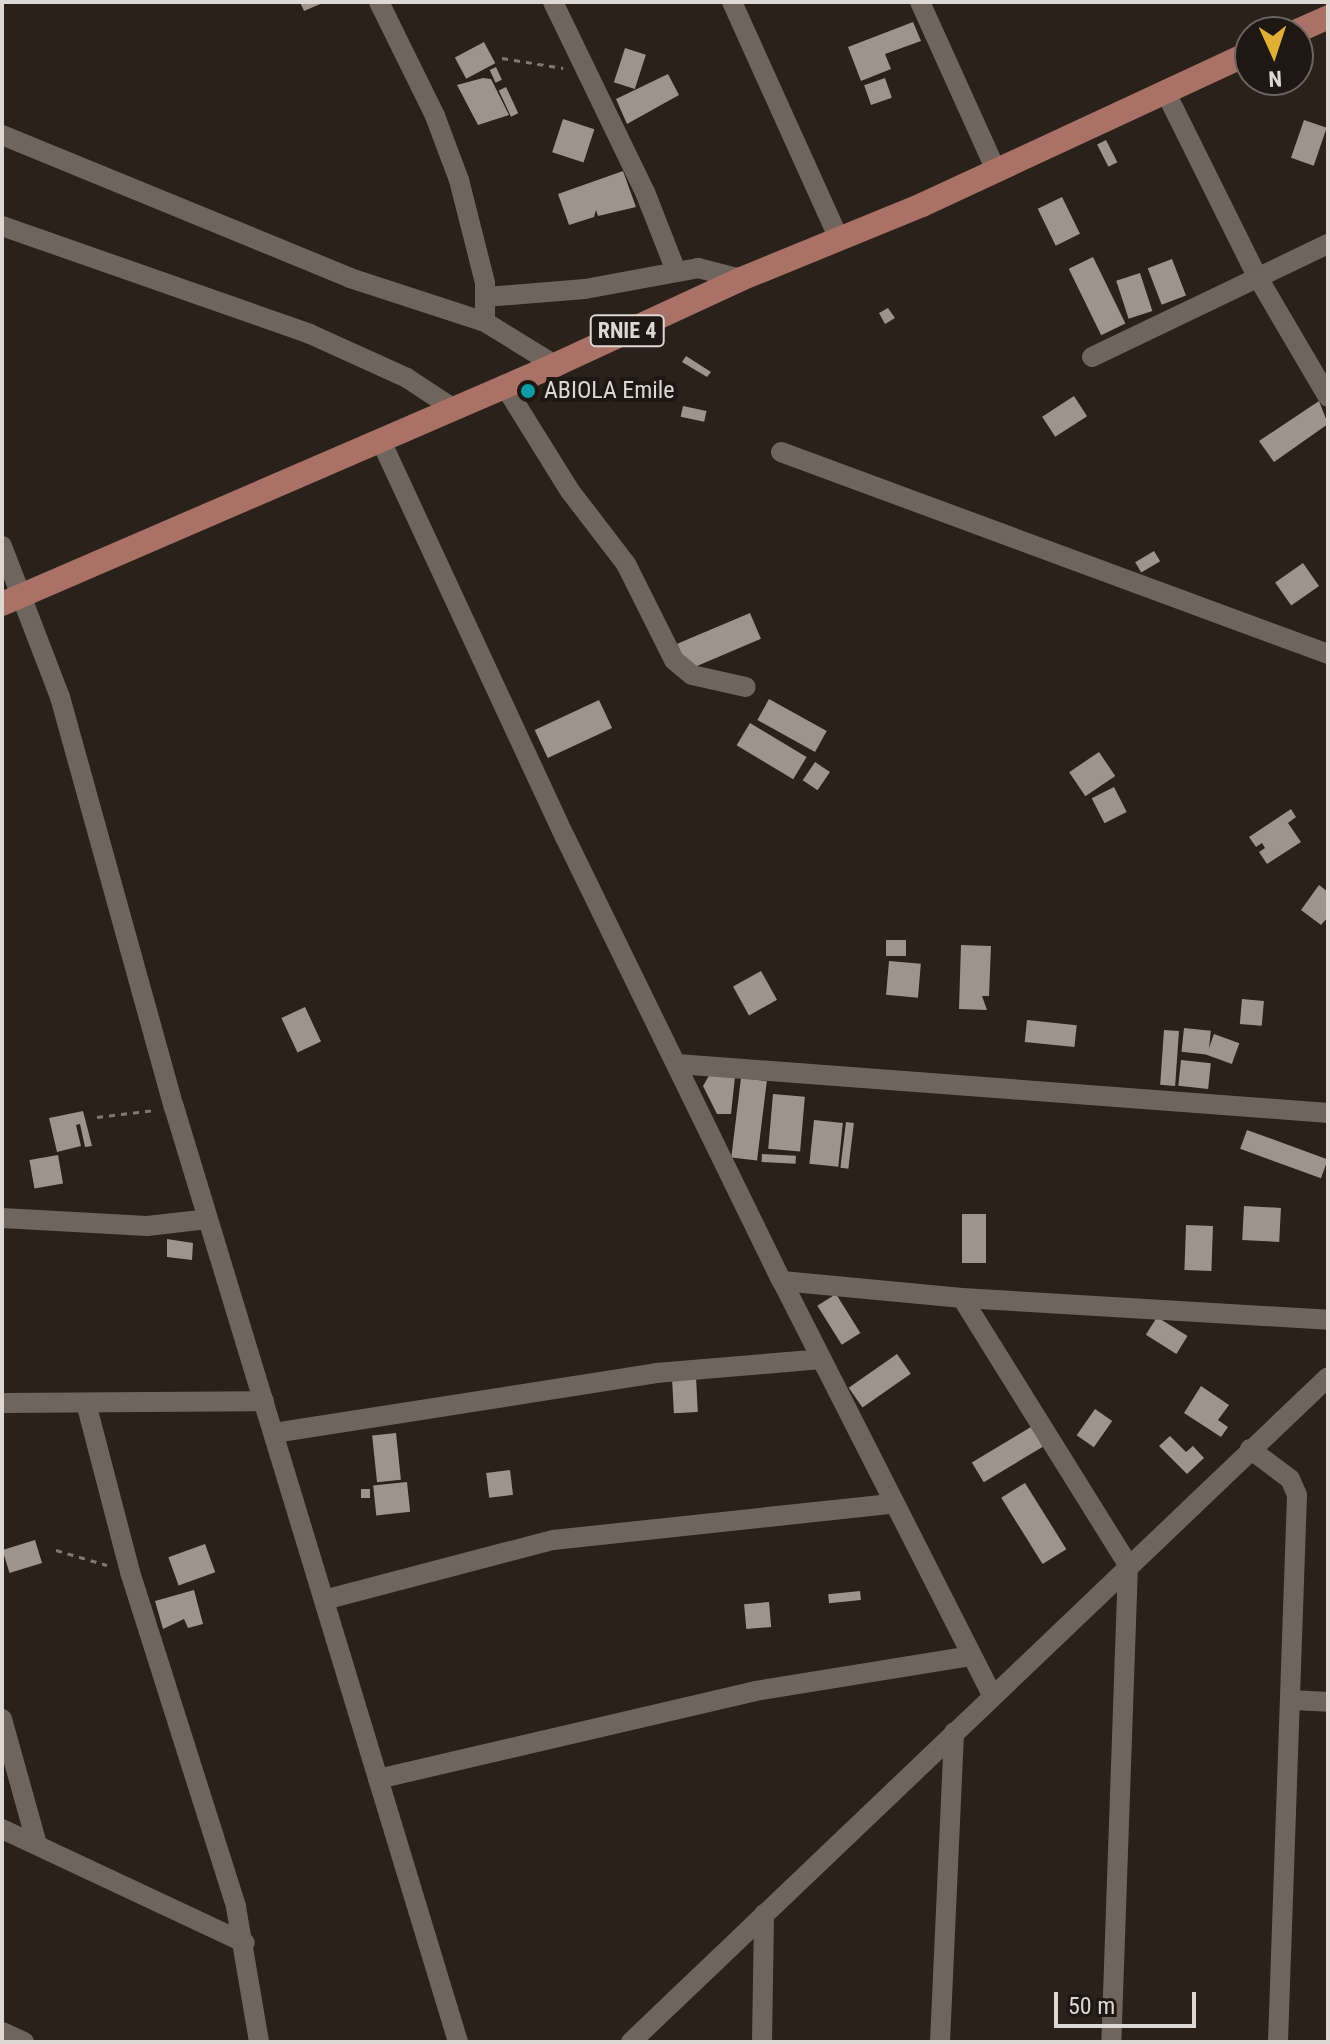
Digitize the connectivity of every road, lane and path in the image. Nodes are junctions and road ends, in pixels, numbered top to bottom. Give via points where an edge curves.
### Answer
1 (379, 2) edge
2 (553, 2) edge
3 (732, 2) edge
4 (920, 2) edge
5 (502, 58) dead end
6 (1234, 60) edge
7 (590, 72) junction
8 (1165, 91) junction
9 (2, 135) edge
10 (996, 170) junction
11 (2, 226) edge
12 (839, 239) junction
13 (1328, 244) edge
14 (676, 271) junction
15 (1257, 276) junction
16 (741, 279) junction
17 (486, 297) junction
18 (485, 322) junction
19 (1092, 357) dead end
20 (555, 365) junction
21 (504, 385) junction
22 (1327, 392) edge
23 (454, 409) junction
24 (381, 441) junction
25 (781, 452) dead end
26 (2, 546) edge
27 (11, 600) edge
28 (1328, 654) edge
29 (746, 687) dead end
30 (677, 1064) junction
31 (174, 1107) junction
32 (1328, 1113) edge
33 (97, 1117) dead end
34 (2, 1218) edge
35 (208, 1219) junction
36 (782, 1281) junction
37 (962, 1298) junction
38 (1328, 1320) edge
39 (821, 1359) junction
40 (1328, 1377) edge
41 (264, 1401) junction
42 (2, 1403) edge
43 (86, 1403) junction
44 (274, 1433) junction
45 (1250, 1449) junction
46 (891, 1504) junction
47 (56, 1550) dead end
48 (1128, 1565) junction
49 (130, 1572) junction
50 (324, 1600) junction
51 (970, 1656) junction
52 (992, 1695) junction
53 (1292, 1700) junction
54 (1328, 1702) edge
55 (2, 1719) edge
56 (954, 1732) junction
57 (378, 1779) junction
58 (2, 1829) edge
59 (37, 1844) junction
60 (764, 1914) junction
61 (245, 1943) junction
62 (2, 2032) edge
63 (24, 2042) edge
64 (259, 2042) edge
65 (458, 2042) edge
66 (631, 2042) edge
67 (762, 2042) edge
68 (940, 2042) edge
69 (1111, 2042) edge
70 (1278, 2042) edge

1 - 17 street via 435,116 459,180
2 - 7 street
3 - 12 street
4 - 10 street
5 - 7 path
6 - 8 main road, RNIE 4
7 - 14 street
8 - 10 main road, RNIE 4
8 - 15 street
9 - 18 street via 350,278
10 - 12 main road, RNIE 4
11 - 23 street via 310,334 407,378
12 - 16 main road, RNIE 4
13 - 15 street
14 - 16 street via 714,269
14 - 17 street via 585,289
15 - 19 street
15 - 22 street
16 - 20 main road, RNIE 4
17 - 18 street
18 - 20 street
20 - 21 main road, RNIE 4
21 - 23 main road, RNIE 4
21 - 29 street via 570,491 626,564 674,660 692,675
23 - 24 main road, RNIE 4
24 - 27 main road, RNIE 4
24 - 30 street
25 - 28 street
26 - 27 street
27 - 31 street via 60,697
30 - 32 street
30 - 36 street
31 - 33 path
31 - 35 street
34 - 35 street via 147,1226
35 - 41 street
36 - 37 street
36 - 39 street
37 - 38 street
37 - 48 street
39 - 44 street via 656,1373
39 - 46 street
40 - 45 street
41 - 43 street
41 - 44 street
42 - 43 street
43 - 49 street
44 - 50 street
45 - 48 street
45 - 53 street via 1290,1479 1297,1495
46 - 50 street via 553,1540
46 - 51 street
47 - 49 path
48 - 52 street
48 - 69 street
49 - 61 street
50 - 57 street
51 - 52 street
51 - 57 street via 755,1691
52 - 56 street
53 - 54 street
53 - 70 street
55 - 59 street
56 - 60 street
56 - 68 street
57 - 65 street
58 - 59 street
59 - 61 street
60 - 66 street
60 - 67 street
61 - 64 street
62 - 63 street

